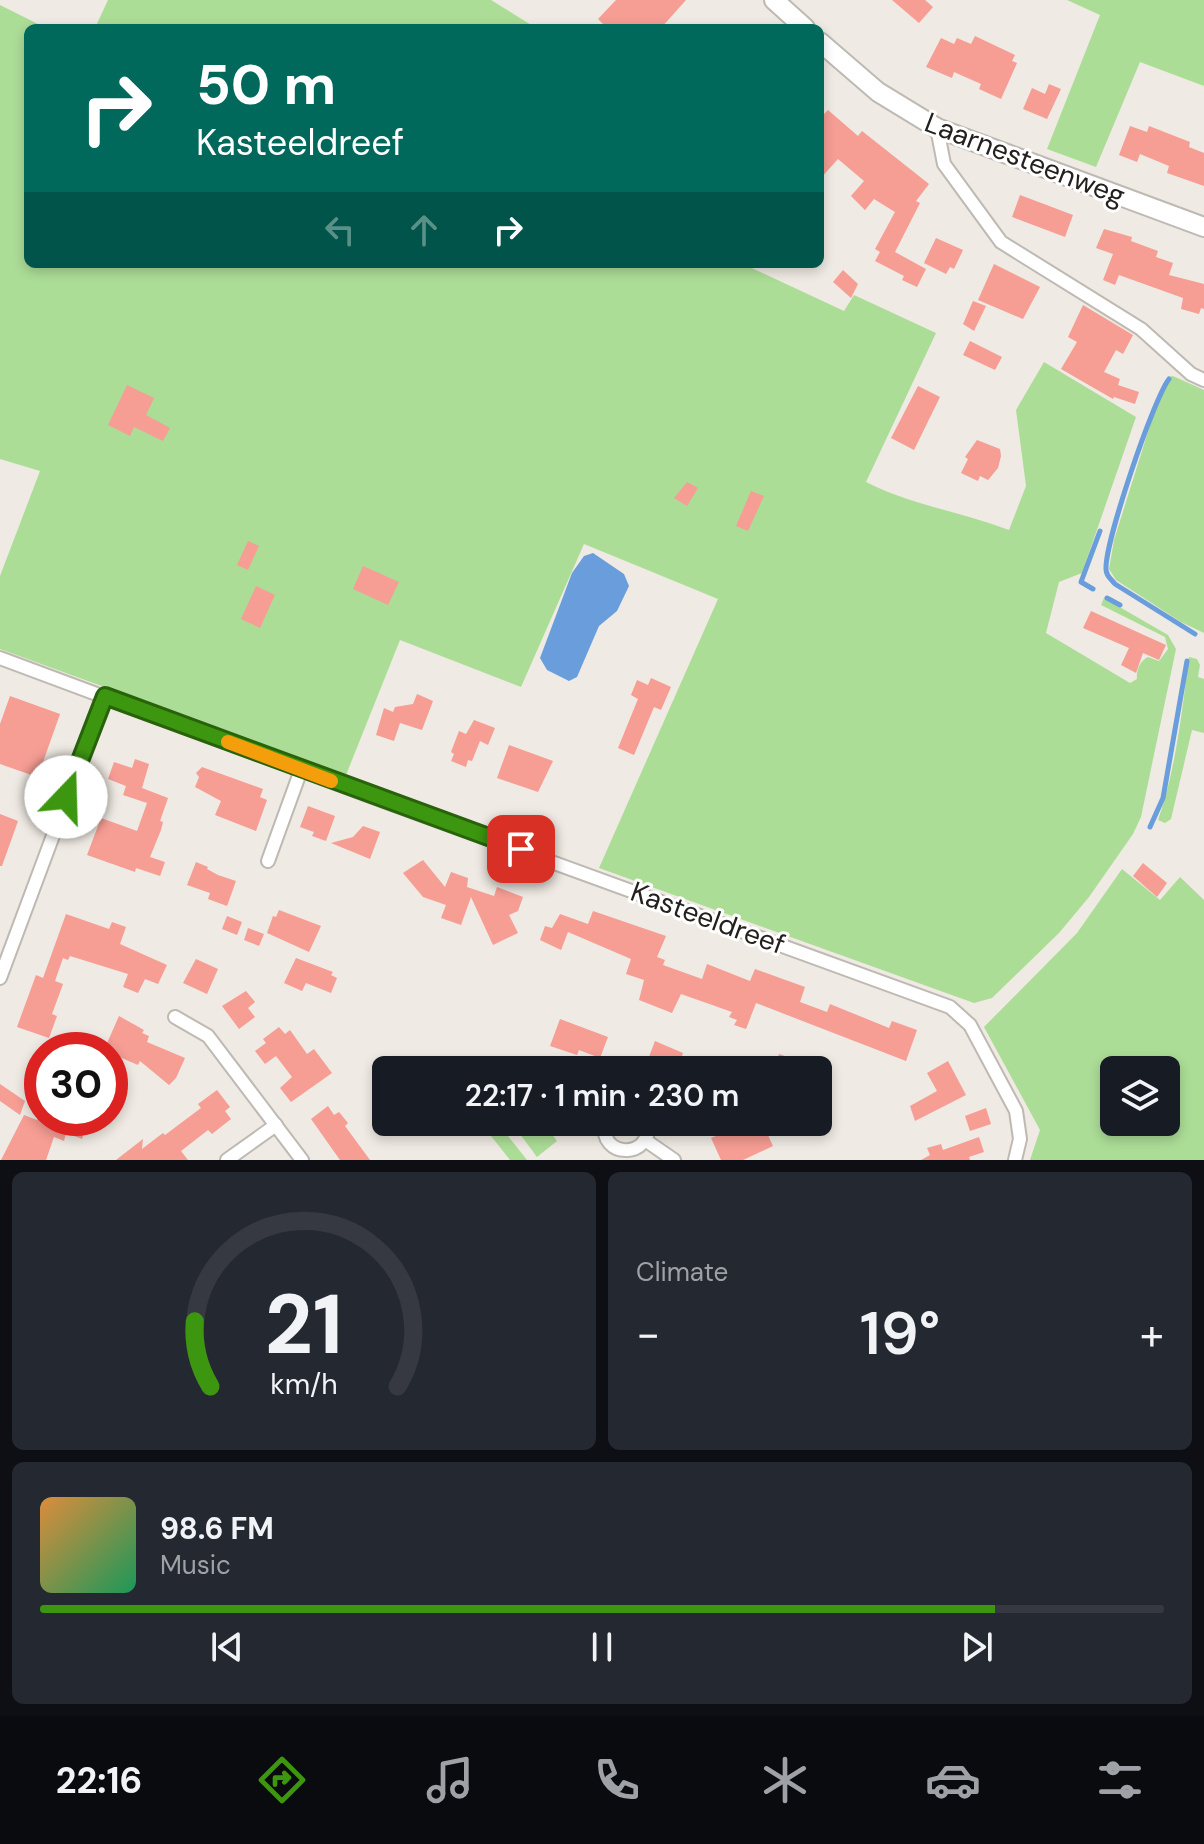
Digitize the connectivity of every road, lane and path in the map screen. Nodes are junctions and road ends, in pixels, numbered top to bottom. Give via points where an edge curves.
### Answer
1 (774, 0) edge
2 (801, 24) edge
3 (824, 45) edge
4 (937, 128) junction
5 (1204, 227) edge
6 (1204, 380) edge
7 (0, 658) edge
8 (105, 696) junction
9 (301, 770) junction
10 (268, 861) dead end
11 (0, 978) edge
12 (175, 1017) dead end
13 (276, 1125) junction
14 (606, 1136) edge
15 (647, 1136) edge
16 (645, 1140) junction
17 (227, 1160) edge
18 (302, 1160) edge
19 (674, 1160) edge
20 (1015, 1160) edge

1 - 2 street
3 - 4 street, Laarnesteenweg via 878,92
4 - 5 street, Laarnesteenweg
4 - 6 street via 944,164 1001,242 1141,329
7 - 8 street, Kasteeldreef
8 - 9 street, Kasteeldreef
8 - 11 street
9 - 10 street
9 - 20 street, Kasteeldreef via 950,1007 970,1025 1016,1111 1020,1139
12 - 13 street via 208,1036
13 - 17 street
13 - 18 street
14 - 16 street via 618,1150 634,1149
15 - 16 street
16 - 19 street

